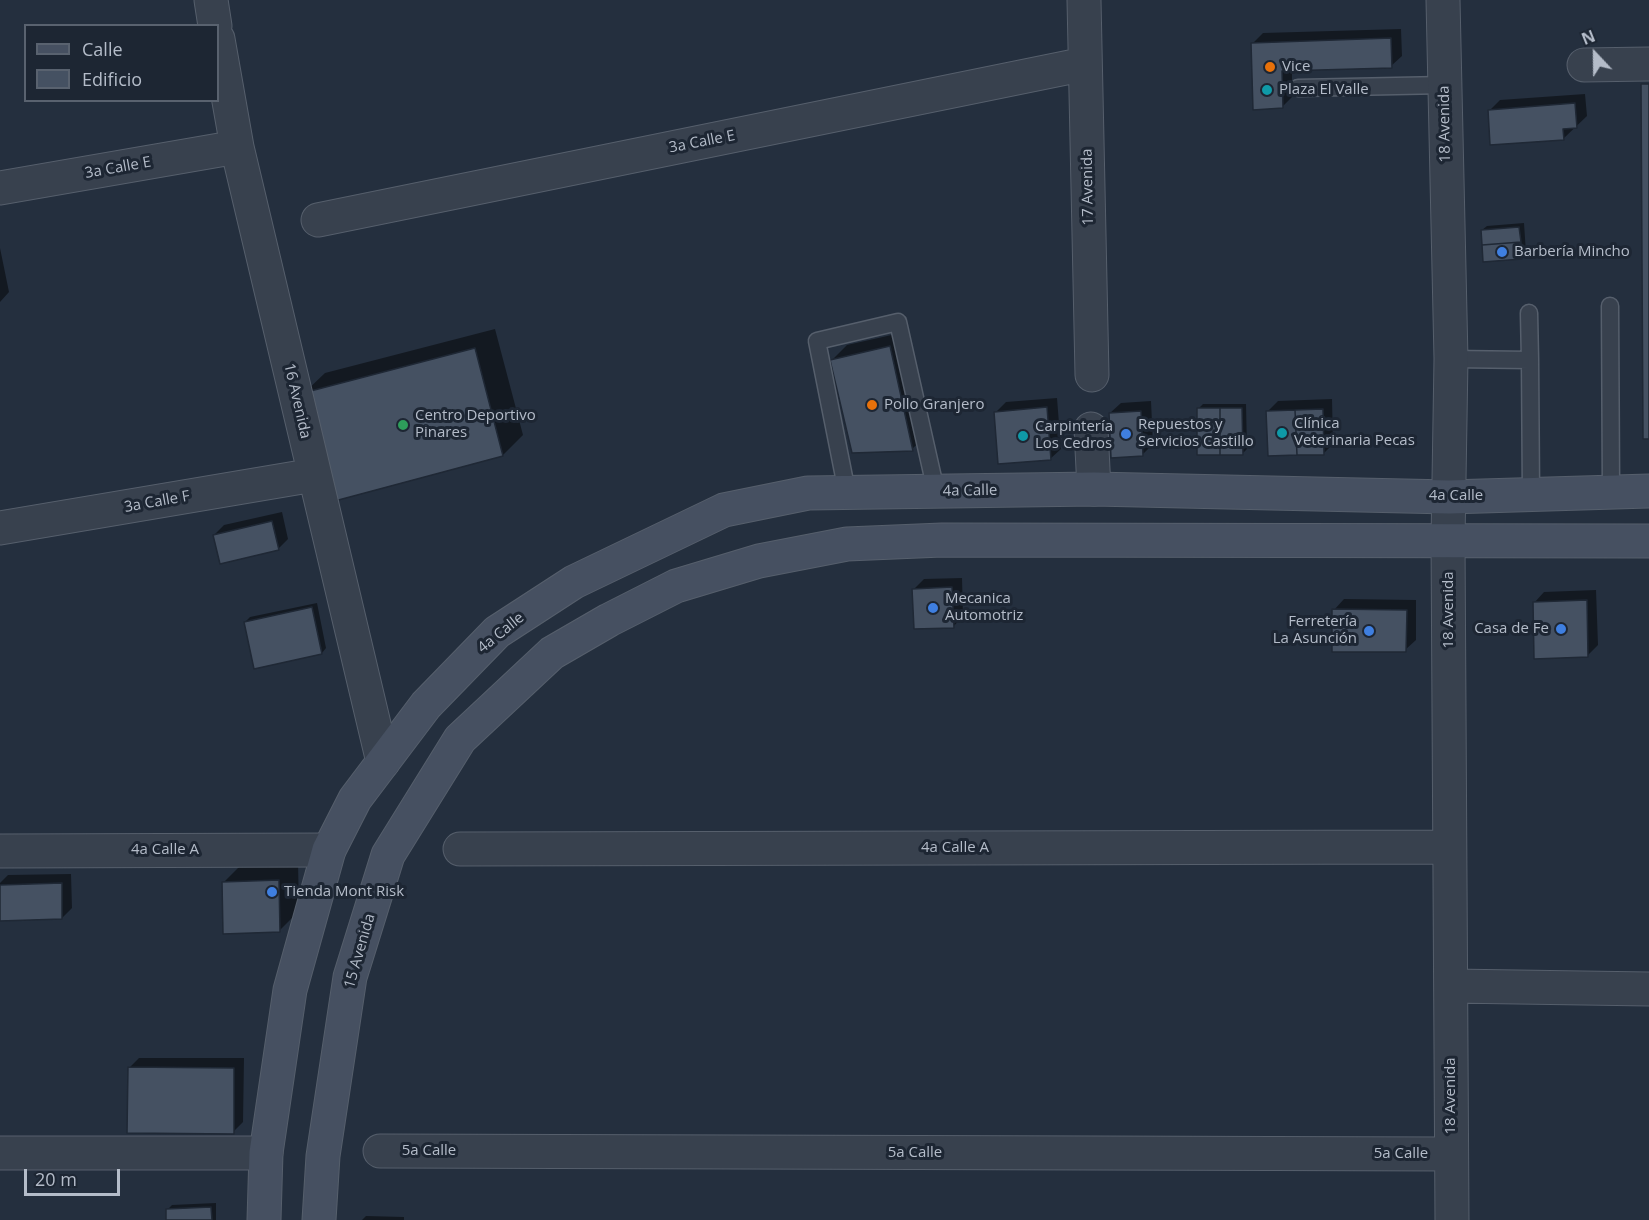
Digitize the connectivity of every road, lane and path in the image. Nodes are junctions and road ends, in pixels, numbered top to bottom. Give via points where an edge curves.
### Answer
1 (211, 0) edge
2 (1084, 0) edge
3 (1443, 0) edge
4 (215, 24) edge
5 (219, 45) edge
6 (1085, 64) junction
7 (1649, 64) edge
8 (1584, 65) dead end
9 (1444, 85) junction
10 (1298, 88) dead end
11 (237, 147) junction
12 (0, 188) edge
13 (318, 220) dead end
14 (1610, 306) dead end
15 (1529, 313) dead end
16 (1450, 359) junction
17 (1530, 360) junction
18 (1092, 375) dead end
19 (1091, 429) dead end
20 (314, 475) junction
21 (1094, 489) junction
22 (936, 491) junction
23 (1611, 491) junction
24 (1649, 491) edge
25 (847, 492) junction
26 (1531, 496) junction
27 (1449, 497) junction
28 (0, 528) edge
29 (1448, 540) junction
30 (1649, 541) edge
31 (383, 762) junction
32 (1449, 847) junction
33 (460, 849) dead end
34 (329, 850) junction
35 (0, 851) edge
36 (1452, 986) junction
37 (1649, 989) edge
38 (380, 1151) dead end
39 (0, 1153) edge
40 (266, 1154) junction
41 (1450, 1154) junction
42 (264, 1220) edge
43 (319, 1220) edge
44 (1452, 1220) edge

1 - 4 street
2 - 6 street, 17 Avenida
3 - 9 street, 18 Avenida
5 - 11 street, 16 Avenida
6 - 13 street, 3a Calle E
6 - 18 street, 17 Avenida
7 - 8 street
9 - 10 lane
9 - 16 street, 18 Avenida
11 - 12 street, 3a Calle E
11 - 20 street, 16 Avenida
14 - 23 lane
15 - 17 lane
16 - 17 lane
16 - 27 street, 18 Avenida
17 - 26 lane
19 - 21 street
20 - 28 street, 3a Calle F
20 - 31 street, 16 Avenida
21 - 22 main road, 4a Calle
21 - 27 main road, 4a Calle
22 - 25 main road, 4a Calle
22 - 25 lane via 898,322 817,341
23 - 24 main road, 4a Calle
23 - 26 main road, 4a Calle
25 - 31 main road, 4a Calle via 808,493 724,510 574,582 497,632 426,705
26 - 27 main road, 4a Calle
27 - 29 street, 18 Avenida
29 - 30 main road
29 - 32 street, 18 Avenida
29 - 43 main road, 15 Avenida via 942,540 847,544 759,561 676,586 552,653 460,739 388,855 350,977 323,1156
31 - 34 main road via 355,799
32 - 33 street, 4a Calle A
32 - 36 street, 18 Avenida
34 - 35 street, 4a Calle A
34 - 40 main road via 290,990
36 - 37 street
36 - 41 street, 18 Avenida
38 - 41 street, 5a Calle
39 - 40 street
40 - 42 main road
41 - 44 street, 18 Avenida

